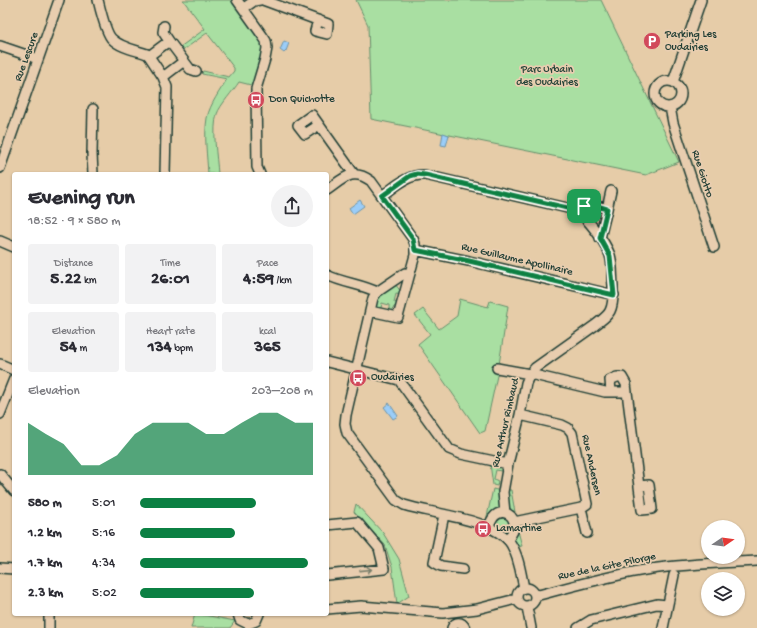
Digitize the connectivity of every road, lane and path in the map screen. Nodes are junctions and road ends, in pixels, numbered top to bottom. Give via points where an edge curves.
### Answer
1 (60, 0) edge
2 (98, 0) edge
3 (238, 0) edge
4 (261, 0) edge
5 (701, 0) edge
6 (244, 8) junction
7 (318, 20) dead end
8 (164, 26) dead end
9 (169, 41) junction
10 (0, 46) edge
11 (149, 56) junction
12 (38, 59) junction
13 (184, 61) junction
14 (196, 71) dead end
15 (164, 80) junction
16 (672, 82) junction
17 (670, 107) junction
18 (93, 109) dead end
19 (319, 125) dead end
20 (3, 151) edge
21 (0, 168) edge
22 (93, 172) edge
23 (165, 172) edge
24 (259, 172) edge
25 (354, 174) junction
26 (329, 189) edge
27 (611, 191) dead end
28 (382, 196) junction
29 (607, 209) junction
30 (576, 210) junction
31 (600, 238) junction
32 (0, 241) edge
33 (12, 246) edge
34 (714, 247) dead end
35 (415, 250) junction
36 (409, 274) junction
37 (329, 276) edge
38 (377, 292) junction
39 (614, 295) junction
40 (370, 311) junction
41 (329, 362) edge
42 (0, 364) edge
43 (356, 368) junction
44 (497, 368) dead end
45 (12, 369) edge
46 (530, 374) junction
47 (12, 384) edge
48 (611, 392) junction
49 (627, 392) junction
50 (0, 414) edge
51 (520, 415) junction
52 (508, 464) junction
53 (0, 474) edge
54 (639, 486) dead end
55 (12, 489) edge
56 (581, 508) junction
57 (505, 513) junction
58 (444, 515) junction
59 (514, 522) junction
60 (329, 525) edge
61 (488, 527) junction
62 (587, 533) dead end
63 (508, 540) junction
64 (757, 561) edge
65 (0, 568) edge
66 (12, 569) edge
67 (463, 569) dead end
68 (329, 574) edge
69 (674, 576) dead end
70 (524, 588) junction
71 (535, 596) junction
72 (516, 599) junction
73 (667, 605) junction
74 (527, 607) junction
75 (329, 609) edge
76 (49, 616) edge
77 (240, 625) edge
78 (256, 625) edge
79 (49, 628) edge
80 (452, 628) edge
81 (466, 628) edge
82 (532, 628) edge
83 (578, 628) edge
84 (663, 628) edge

1 - 12 street, Rue Lescure
2 - 11 street via 111,39
3 - 6 street
4 - 6 street via 254,1
4 - 7 street
5 - 16 street
6 - 24 street via 262,34 267,48 256,89
8 - 9 street via 163,32
9 - 11 street
9 - 13 street
10 - 12 street
11 - 15 street
12 - 20 street, Rue Lescure
13 - 14 street via 190,69
13 - 15 street
15 - 23 street via 167,88
16 - 17 street via 679,87 681,93 678,103
16 - 17 street via 662,82 655,90 655,96 661,106
17 - 34 street, Rue Giotto
18 - 22 street
19 - 25 street
20 - 21 street, Rue Lescure
25 - 26 street via 350,174
25 - 28 street via 364,175
27 - 29 street
28 - 30 street via 410,176 417,174
28 - 35 street via 413,239
29 - 30 street via 590,204
29 - 31 street
30 - 31 street, Rue Arthur Rimbaud via 585,217
31 - 39 street, Rue Arthur Rimbaud via 610,256
32 - 33 street
35 - 36 street
35 - 39 street, Rue Guillaume Apollinaire
36 - 38 street via 405,273
36 - 40 street via 398,317
37 - 38 street
38 - 40 street
39 - 46 street, Rue Arthur Rimbaud via 613,304 604,319
40 - 43 street
41 - 43 street
42 - 45 street
43 - 52 street via 399,380 449,449
43 - 58 street via 346,415 347,432 396,500 404,505
44 - 46 street
46 - 48 street
46 - 51 street, Rue Arthur Rimbaud
47 - 50 street
48 - 49 street
48 - 49 street via 610,380 622,377
49 - 54 street
51 - 52 street, Rue Arthur Rimbaud
51 - 56 street, Rue Andersen via 562,425 572,433 587,502 586,506
52 - 57 street, Rue Arthur Rimbaud via 503,492
53 - 55 street
56 - 59 street, Rue Andersen
56 - 62 street, Rue Andersen
57 - 59 street via 513,518
57 - 61 street via 494,517
58 - 61 street
58 - 67 street via 434,562 441,566
59 - 63 street
68 -> 60 street via 384,568 379,548 357,522
61 - 63 street
63 - 70 street via 516,553
64 - 71 street, Rue de la Gite Pilorge via 702,563 625,573
65 - 66 street
69 - 73 street
70 - 71 street via 531,590
70 - 72 street via 518,592
71 - 74 street via 533,603
72 - 74 street via 520,605
72 - 75 street via 477,609 443,613 362,606
73 - 83 street via 657,604 591,620
73 - 84 street
74 - 82 street
76 - 79 street
77 - 78 street
80 - 81 street via 458,622

